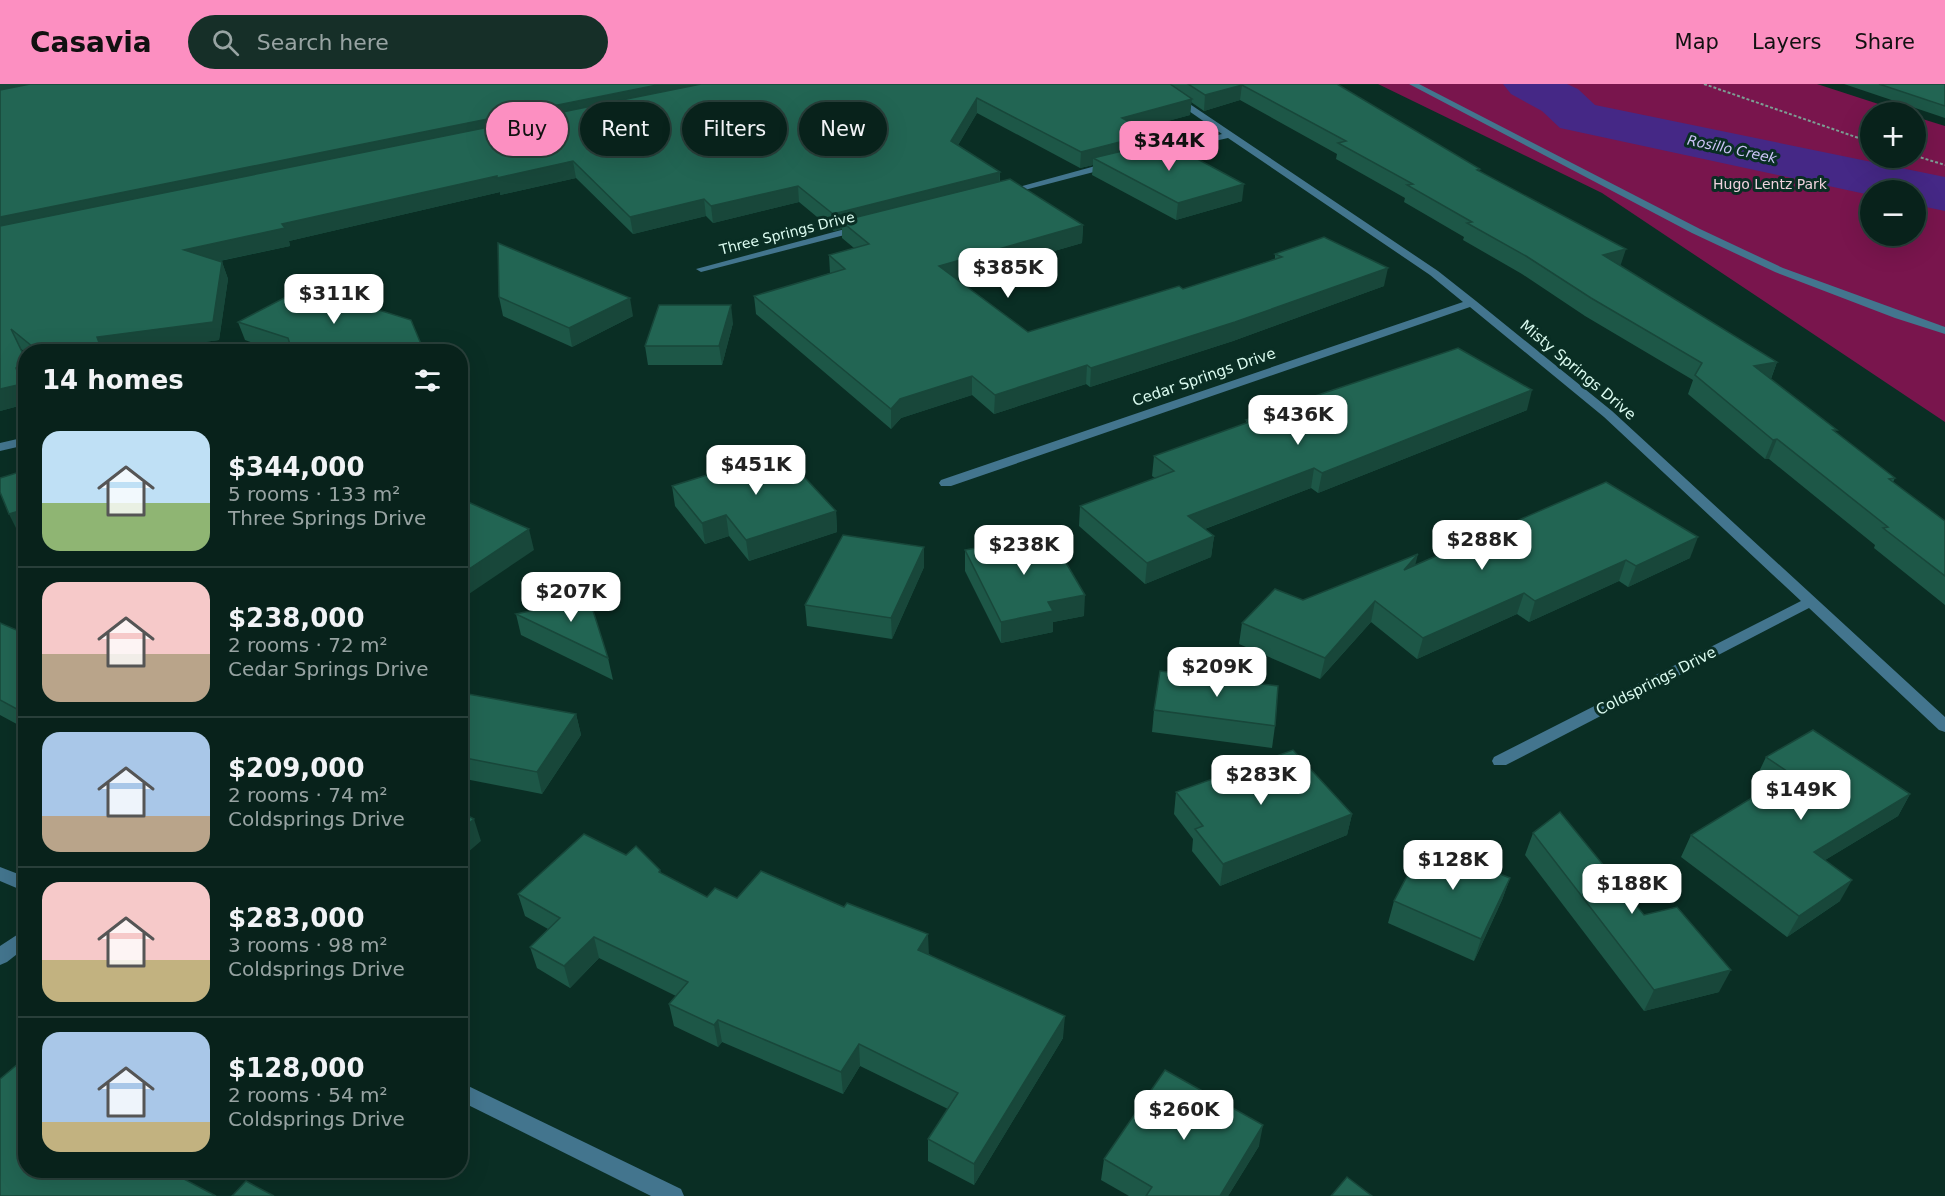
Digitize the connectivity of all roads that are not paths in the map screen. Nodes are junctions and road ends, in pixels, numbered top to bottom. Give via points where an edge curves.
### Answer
1 (1154, 84) edge
2 (1413, 84) edge
3 (1229, 135) junction
4 (1149, 155) edge
5 (1126, 161) edge
6 (999, 193) edge
7 (873, 225) edge
8 (700, 269) dead end
9 (1472, 303) junction
10 (1945, 331) edge
11 (18, 443) edge
12 (0, 447) edge
13 (946, 483) dead end
14 (1812, 601) junction
15 (1945, 726) edge
16 (1500, 761) dead end
17 (0, 874) edge
18 (18, 882) edge
19 (18, 942) edge
20 (0, 957) edge
21 (468, 1095) edge
22 (673, 1196) edge

1 - 3 street, Misty Springs Drive
2 - 10 street via 1769,265
3 - 4 street
3 - 9 street, Misty Springs Drive via 1434,273
5 - 6 street
7 - 8 street, Three Springs Drive
9 - 13 street, Cedar Springs Drive
9 - 14 street, Misty Springs Drive via 1608,414
11 - 12 street
14 - 15 street, Misty Springs Drive
14 - 16 street, Coldsprings Drive
17 - 18 street
19 - 20 street
21 - 22 street

